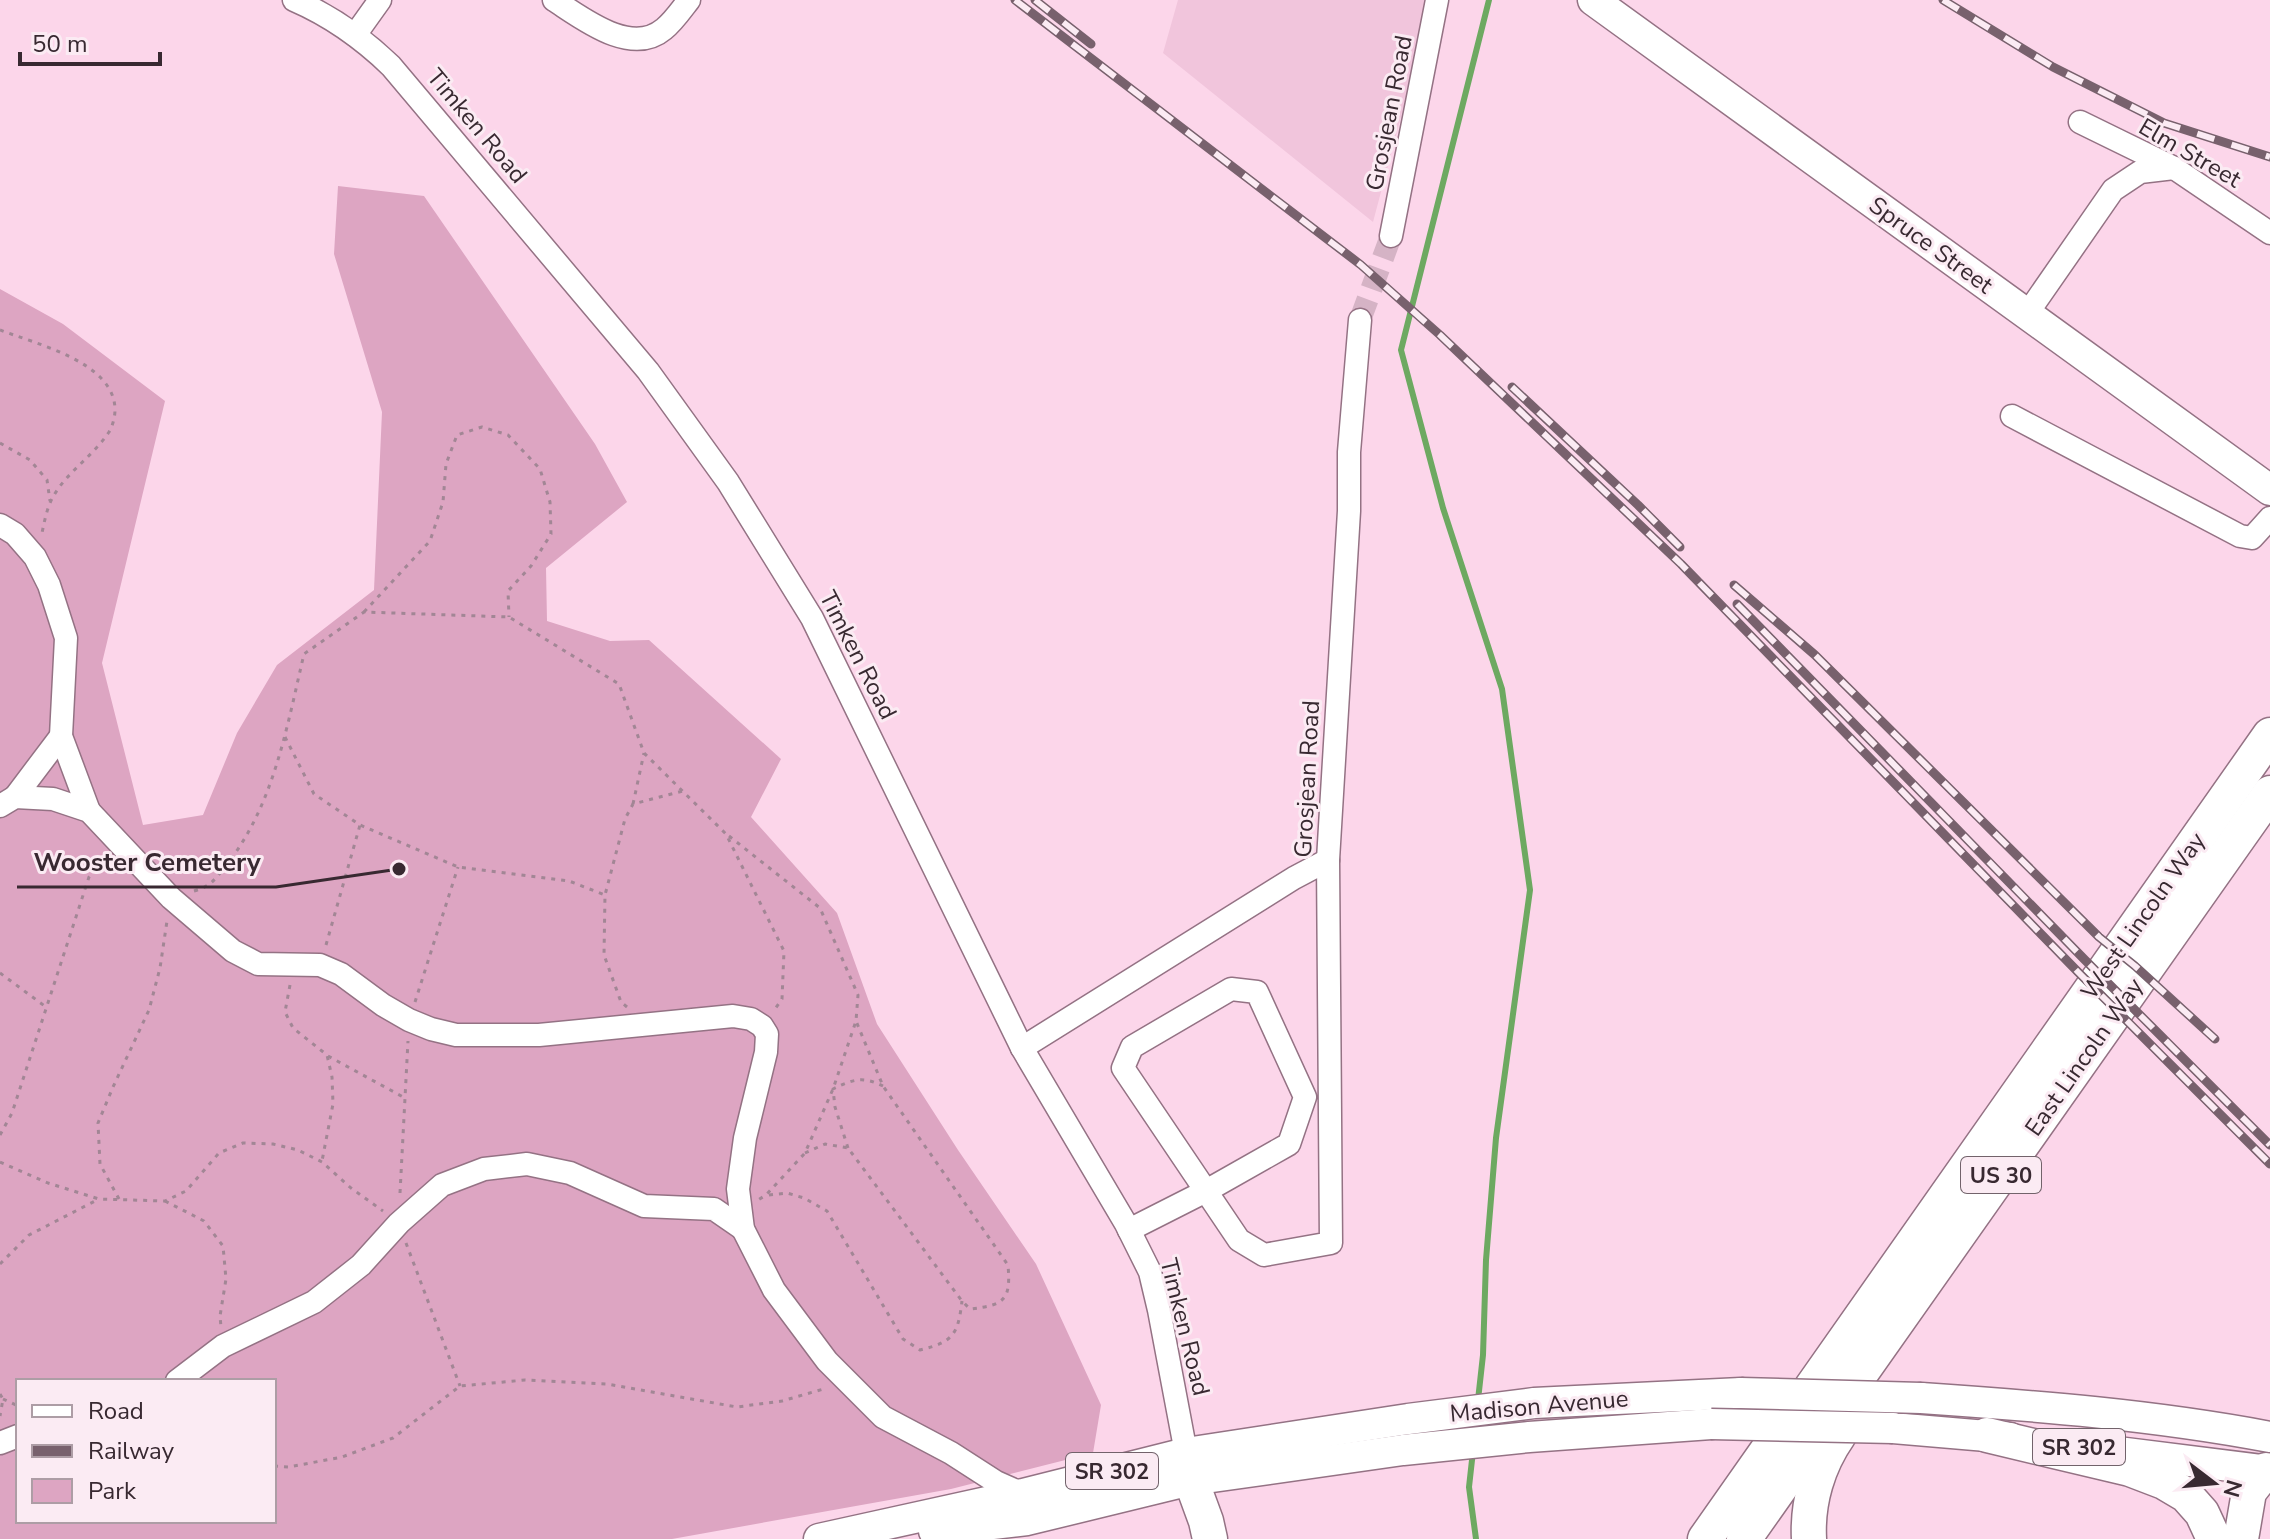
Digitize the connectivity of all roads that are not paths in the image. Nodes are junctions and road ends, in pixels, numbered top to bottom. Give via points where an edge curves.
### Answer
1 (294, 0) edge
2 (380, 0) edge
3 (554, 0) edge
4 (689, 0) edge
5 (1437, 0) edge
6 (1593, 0) edge
7 (355, 35) junction
8 (2080, 122) dead end
9 (2174, 168) junction
10 (2270, 233) edge
11 (1391, 236) tunnel mouth
12 (2027, 314) junction
13 (1360, 320) tunnel mouth
14 (2012, 416) dead end
15 (2270, 490) edge
16 (2270, 518) edge
17 (0, 525) edge
18 (2270, 735) edge
19 (61, 736) junction
20 (2264, 801) edge
21 (8, 802) edge
22 (89, 811) junction
23 (1328, 860) junction
24 (1022, 1048) junction
25 (2016, 1097) joint
26 (1206, 1191) junction
27 (714, 1209) junction
28 (741, 1209) junction
29 (1129, 1230) junction
30 (180, 1379) edge
31 (1987, 1435) junction
32 (2269, 1456) edge
33 (1188, 1466) junction
34 (1742, 1486) junction
35 (1027, 1518) edge
36 (819, 1539) edge
37 (858, 1539) edge
38 (1189, 1539) edge
39 (1210, 1539) edge
40 (1688, 1539) edge
41 (1705, 1539) edge
42 (1744, 1539) edge
43 (1809, 1539) edge
44 (2214, 1539) edge
45 (2241, 1539) edge
46 (2260, 1539) edge

1 - 7 street, Timken Road
2 - 7 street
3 - 4 street via 607,34 638,39 662,31
5 - 11 street, Grosjean Road
6 - 12 main road, Spruce Street
7 - 24 street, Timken Road via 391,66 628,347 728,482 812,618
8 - 9 street, Elm Street
9 - 10 street, Elm Street
9 - 12 street via 2140,172 2113,190
12 - 15 main road, Spruce Street
13 - 23 street, Grosjean Road
14 - 16 street via 2240,536 2252,538
17 - 19 street via 35,557 66,638
18 - 25 highway, West Lincoln Way / US 30
19 - 21 street
19 - 22 street
20 - 42 highway, East Lincoln Way / US 30
20 - 43 highway via 2161,973 1829,1448 1812,1502
21 - 22 street via 53,799
22 - 28 street via 171,898 233,951 258,964 320,965 409,1020 456,1035 539,1035 733,1016 751,1019 767,1034 745,1138
23 - 24 street
23 - 26 street, Grosjean Road via 1331,1243 1264,1255 1239,1240
24 - 29 street, Timken Road
25 - 34 highway, East Lincoln Way / US 30
26 - 26 street via 1123,1068 1132,1047 1231,989 1257,992 1305,1097 1289,1144
26 - 29 street
27 - 28 street
27 - 28 street
27 - 30 street via 644,1206 570,1173 527,1164 484,1169 442,1185 361,1265 314,1302 223,1346
28 - 35 street via 774,1290 827,1361 883,1417 996,1482
29 - 33 street, Timken Road via 1150,1272
31 - 32 main road, Madison Avenue / SR 302
31 - 33 main road, Madison Avenue / SR 302, bridge via 1711,1424
31 - 44 highway via 2164,1482 2202,1513
32 - 33 main road, Madison Avenue / SR 302, bridge via 2218,1427 2079,1409 1741,1393 1534,1403 1408,1419
32 - 45 highway via 2249,1492
32 - 46 highway
33 - 35 main road, Madison Avenue / SR 302
33 - 38 highway
33 - 39 highway
34 - 40 highway
34 - 41 highway, East Lincoln Way / US 30
35 - 36 main road, Madison Avenue / SR 302
35 - 37 main road, Madison Avenue / SR 302

